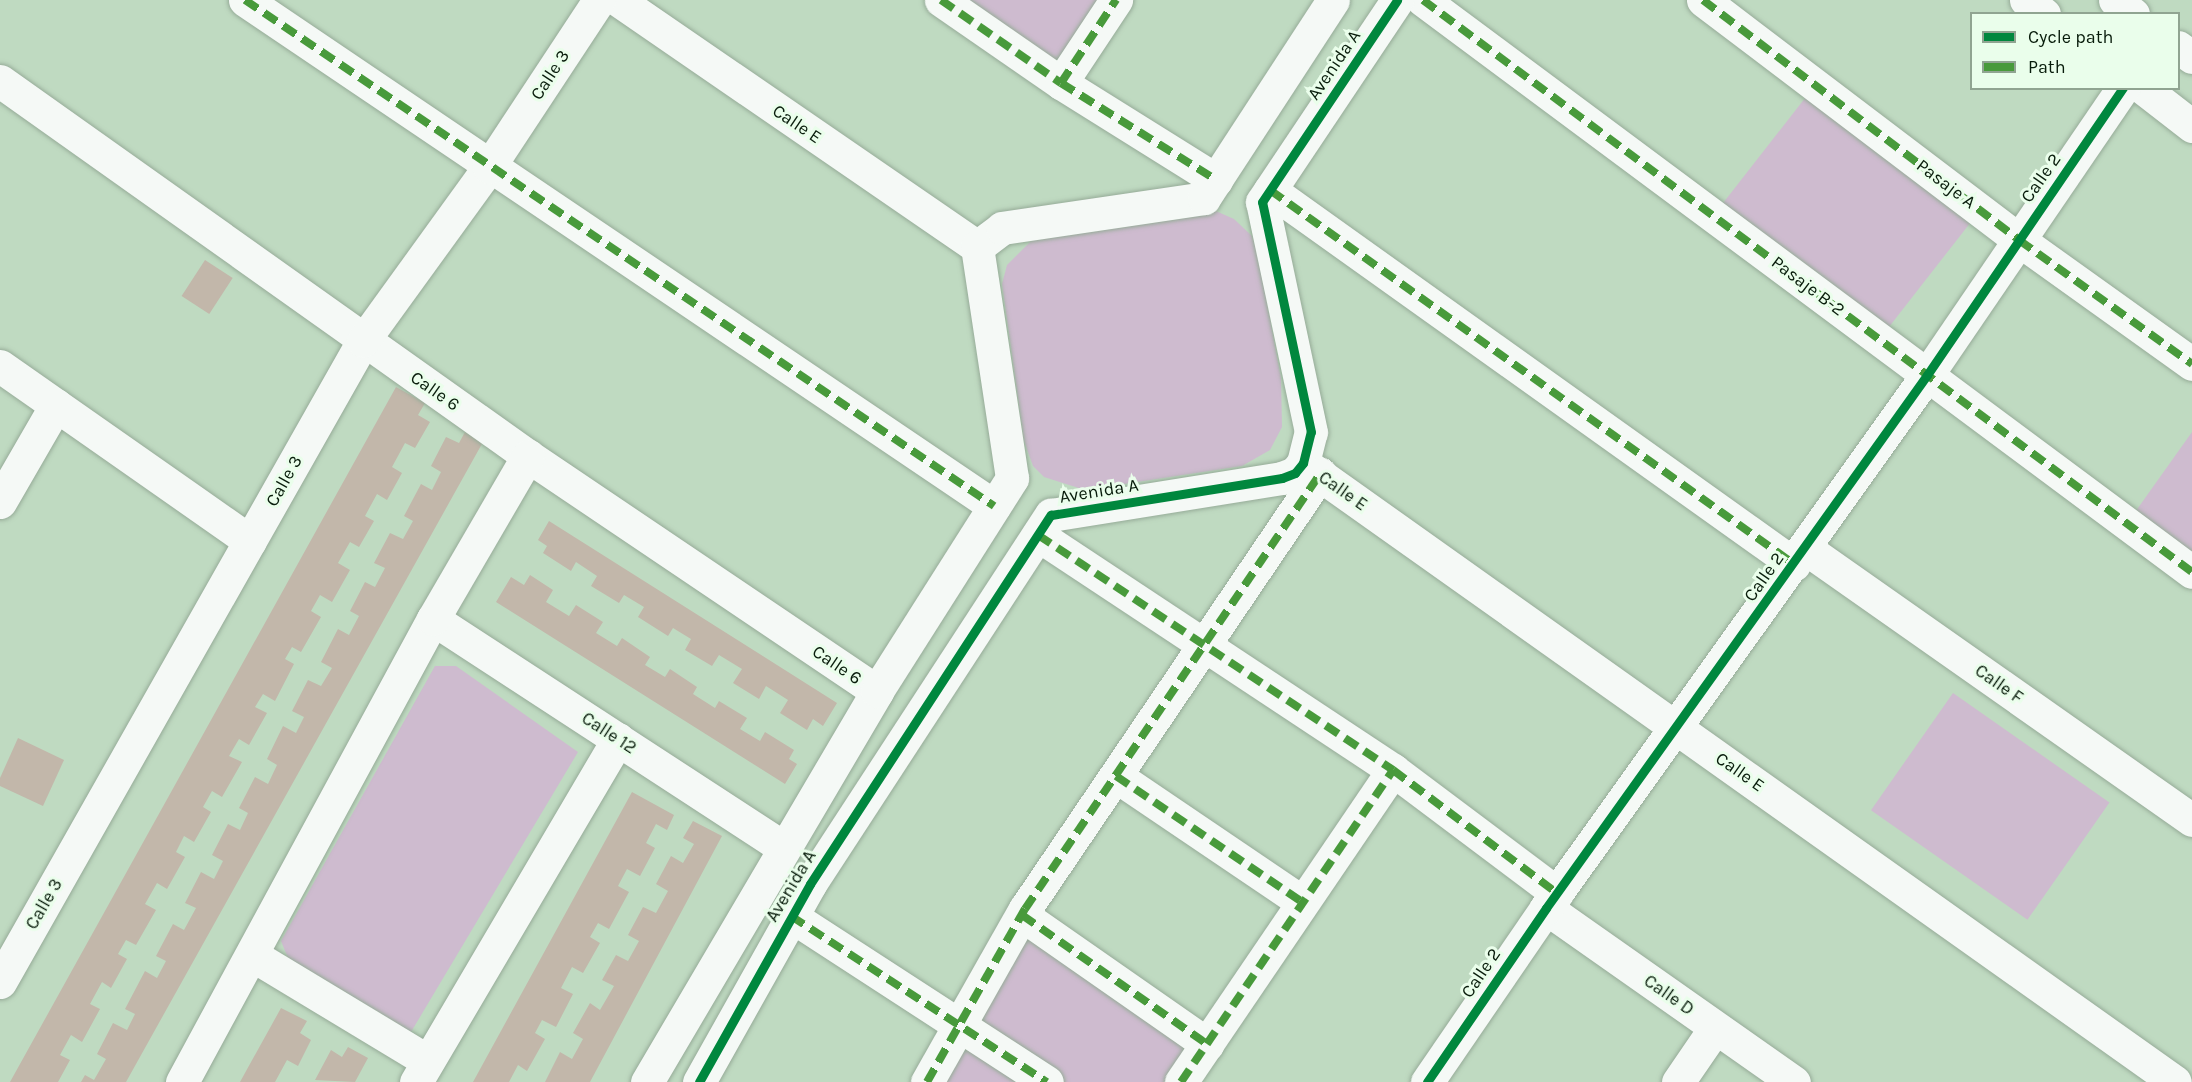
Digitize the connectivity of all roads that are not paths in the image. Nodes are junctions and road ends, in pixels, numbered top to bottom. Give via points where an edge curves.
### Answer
1 (244, 0) edge
2 (599, 0) edge
3 (618, 0) edge
4 (941, 0) edge
5 (1116, 0) edge
6 (1333, 0) edge
7 (1397, 0) edge
8 (1423, 0) edge
9 (1703, 0) edge
10 (2026, 0) edge
11 (2115, 0) edge
12 (2041, 12) edge
13 (2130, 12) edge
14 (0, 81) edge
15 (1061, 83) junction
16 (2123, 90) edge
17 (2146, 90) edge
18 (2192, 126) edge
19 (489, 167) junction
20 (1216, 180) junction
21 (1270, 190) junction
22 (2019, 240) junction
23 (977, 248) junction
24 (363, 341) junction
25 (2192, 364) edge
26 (0, 366) edge
27 (1927, 375) junction
28 (56, 405) junction
29 (528, 456) junction
30 (1311, 468) junction
31 (0, 502) edge
32 (994, 506) junction
33 (1038, 535) junction
34 (250, 541) junction
35 (1800, 556) junction
36 (2192, 572) edge
37 (433, 619) junction
38 (1205, 645) junction
39 (876, 691) junction
40 (1678, 728) junction
41 (618, 739) junction
42 (1393, 770) junction
43 (1116, 776) junction
44 (2192, 820) edge
45 (784, 848) junction
46 (1551, 900) junction
47 (1302, 902) junction
48 (1022, 915) junction
49 (791, 916) junction
50 (252, 955) junction
51 (0, 981) edge
52 (959, 1026) junction
53 (1716, 1028) junction
54 (1207, 1044) junction
55 (422, 1071) edge
56 (182, 1082) edge
57 (647, 1082) edge
58 (699, 1082) edge
59 (927, 1082) edge
60 (1047, 1082) edge
61 (1181, 1082) edge
62 (1427, 1082) edge
63 (1678, 1082) edge
64 (1794, 1082) edge
65 (2175, 1082) edge

1 - 19 street
2 - 19 street, Calle 3
3 - 23 street, Calle E
4 - 15 street
5 - 15 street
6 - 20 street, Avenida A
7 - 21 street, Avenida A
8 - 27 street, Pasaje B-2
9 - 22 street, Pasaje A
10 - 12 street
11 - 13 street
14 - 24 street, Calle 6
15 - 20 street
16 - 22 street, Calle 2
17 - 18 street
19 - 24 street, Calle 3
19 - 32 street
20 - 23 street, Avenida A via 1204,198 1002,228
21 - 30 street, Avenida A via 1262,202 1311,432
21 - 35 street, Calle F
22 - 25 street, Pasaje A
22 - 27 street, Calle 2
23 - 32 street, Avenida A via 1012,478
24 - 29 street, Calle 6
24 - 34 street, Calle 3
26 - 28 street
27 - 35 street, Calle 2
27 - 36 street, Pasaje B-2
28 - 31 street
28 - 34 street
29 - 37 street
29 - 39 street, Calle 6
30 - 33 street, Avenida A via 1282,478 1051,515
30 - 38 street
30 - 40 street, Calle E
32 - 39 street, Avenida A
33 - 38 street, Calle D
33 - 49 street, Avenida A
34 - 51 street, Calle 3
35 - 40 street, Calle 2
35 - 44 street, Calle F
37 - 41 street, Calle 12
37 - 50 street
38 - 42 street, Calle D
38 - 43 street
39 - 45 street, Avenida A
40 - 46 street, Calle 2
40 - 65 street, Calle E
41 - 45 street, Calle 12
41 - 55 street
42 - 46 street, Calle D
42 - 47 street
43 - 47 street
43 - 48 street
45 - 57 street, Avenida A
46 - 53 street, Calle D
46 - 62 street, Calle 2
47 - 54 street
48 - 52 street
48 - 54 street
49 - 52 street
49 - 58 street, Avenida A
50 - 55 street
50 - 56 street
52 - 59 street
52 - 60 street
53 - 63 street
53 - 64 street, Calle D
54 - 61 street

